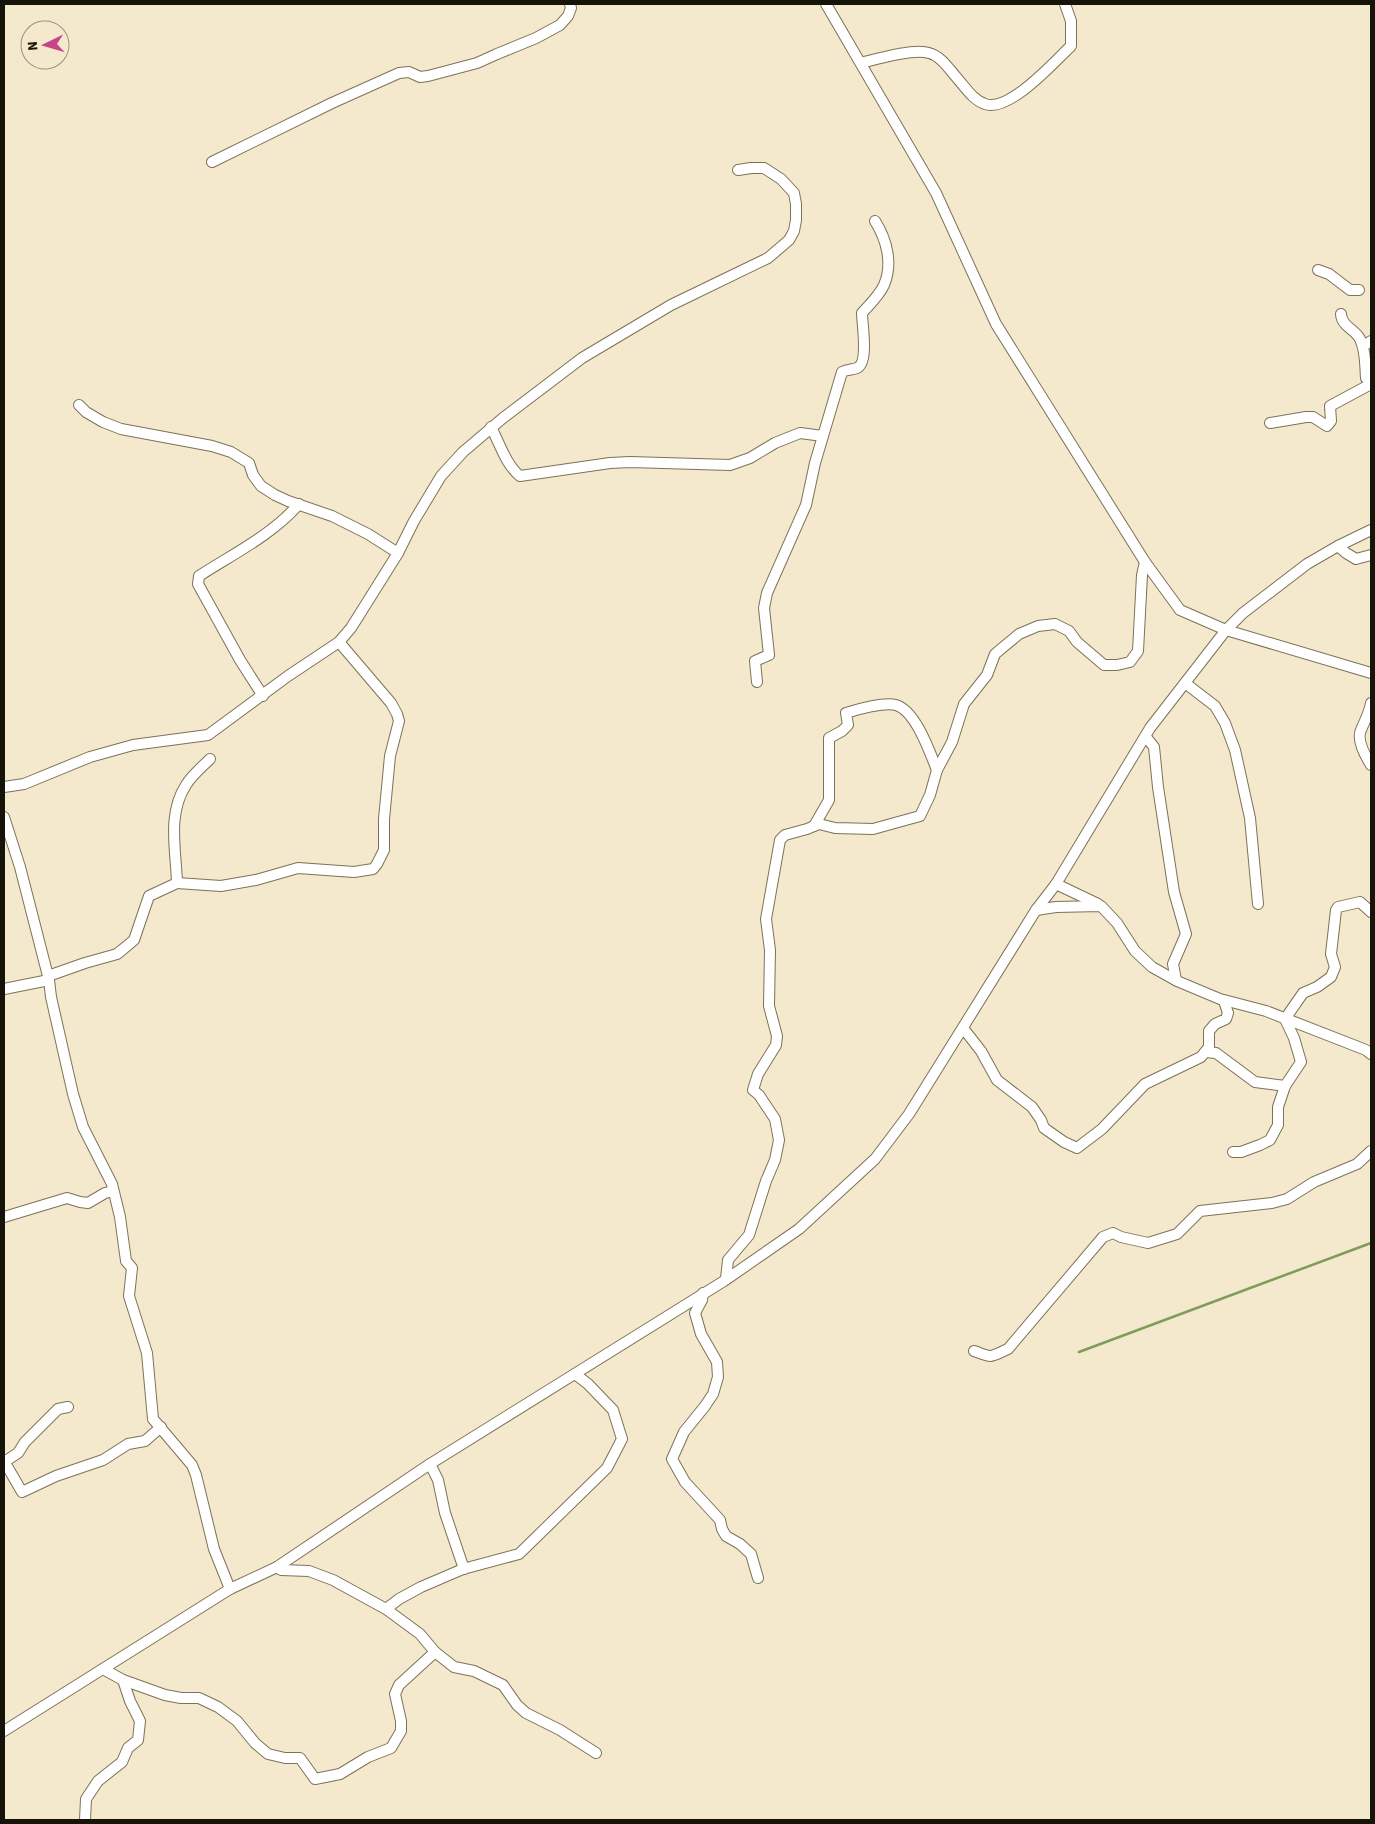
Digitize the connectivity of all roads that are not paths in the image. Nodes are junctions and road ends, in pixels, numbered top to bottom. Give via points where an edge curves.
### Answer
1 (570, 4) edge
2 (826, 4) edge
3 (1065, 4) edge
4 (861, 63) junction
5 (212, 162) dead end
6 (738, 170) dead end
7 (875, 221) dead end
8 (1318, 270) dead end
9 (1359, 290) dead end
10 (1342, 314) dead end
11 (1367, 344) edge
12 (1368, 383) edge
13 (79, 405) dead end
14 (1270, 423) dead end
15 (491, 427) junction
16 (822, 436) junction
17 (299, 504) junction
18 (1371, 530) edge
19 (1338, 546) junction
20 (398, 553) junction
21 (1371, 555) edge
22 (1145, 562) junction
23 (1226, 630) junction
24 (340, 642) junction
25 (1371, 673) edge
26 (758, 682) dead end
27 (1185, 683) junction
28 (262, 696) junction
29 (1371, 703) edge
30 (1146, 737) junction
31 (210, 759) dead end
32 (1371, 765) edge
33 (937, 770) junction
34 (4, 787) edge
35 (4, 817) edge
36 (814, 826) junction
37 (177, 883) junction
38 (1056, 884) junction
39 (1258, 904) dead end
40 (1101, 906) junction
41 (1036, 910) junction
42 (1371, 912) edge
43 (49, 978) junction
44 (1176, 980) junction
45 (4, 989) edge
46 (1224, 1001) junction
47 (1285, 1019) junction
48 (963, 1028) junction
49 (1369, 1048) edge
50 (1205, 1052) junction
51 (1285, 1086) junction
52 (1371, 1151) edge
53 (1233, 1152) dead end
54 (113, 1190) junction
55 (4, 1217) edge
56 (726, 1279) junction
57 (703, 1293) junction
58 (974, 1351) dead end
59 (575, 1374) junction
60 (68, 1406) dead end
61 (161, 1427) junction
62 (4, 1462) edge
63 (430, 1464) junction
64 (277, 1567) junction
65 (464, 1569) junction
66 (758, 1578) dead end
67 (230, 1589) junction
68 (386, 1609) junction
69 (435, 1652) junction
70 (103, 1669) junction
71 (123, 1680) junction
72 (4, 1730) edge
73 (596, 1753) dead end
74 (85, 1820) edge

1 - 5 street via 572,8 560,25 536,38 464,68 420,77 408,72 399,73
2 - 4 street
3 - 4 street via 1071,21 1071,46 1011,100 998,105 986,105 977,100 938,56 927,52 897,54
4 - 22 street via 936,193 996,324
6 - 15 street via 764,168 794,193 794,231 780,249 768,258 671,305 582,358
7 - 16 street via 887,247 884,284 862,313 862,364 842,372
8 - 9 street via 1350,290
10 - 11 street via 1344,323
11 - 12 street
12 - 14 street via 1330,406 1331,421 1327,426 1313,417
13 - 17 street via 103,422 121,429 231,452 249,463 261,486 274,495
15 - 16 street via 520,476 617,462 730,465 800,433
15 - 20 street via 441,476
16 - 26 street via 806,504 766,593 764,608 769,654 755,661
17 - 20 street via 332,516
17 - 28 street via 287,518 199,576 198,580
18 - 19 street
19 - 21 street via 1356,559
19 - 23 street via 1307,564
20 - 24 street
22 - 23 street via 1180,610
22 - 33 street via 1138,651 1130,662 1104,665 1070,632 1055,624 1038,626 1019,634 995,654 987,675 964,704 952,742
23 - 25 street
23 - 27 street
24 - 28 street
24 - 37 street via 391,703 399,721 390,756 384,850 377,864 373,869 354,872 298,868 222,886
27 - 30 street
27 - 39 street via 1215,706 1236,750 1250,818
28 - 34 street via 208,735 133,744 90,757 24,784
29 - 32 street via 1360,734
30 - 38 street
30 - 44 street via 1154,747 1174,892 1186,934 1174,964
31 - 37 street via 187,784 175,812
33 - 36 street via 920,816 873,829
33 - 36 street via 920,728 904,710 896,705 866,706 846,713 848,725 829,738 829,800
35 - 43 street
36 - 56 street via 785,835 780,840 766,919 770,950 769,1006 777,1036 776,1045 758,1074 753,1090 775,1119 778,1140 775,1160 749,1235 728,1260
37 - 43 street via 148,896 134,940 118,954 85,962
38 - 40 street
38 - 41 street
40 - 41 street
40 - 44 street via 1117,923 1135,952
41 - 48 street
42 - 47 street via 1360,902 1338,906 1331,942 1335,967 1331,977 1303,993
43 - 45 street
43 - 54 street via 83,1128
44 - 46 street
46 - 47 street
46 - 50 street via 1228,1013 1209,1030 1209,1047
47 - 49 street
47 - 51 street via 1300,1062
48 - 50 street via 997,1080 1032,1107 1044,1128 1077,1148 1102,1129 1145,1084 1201,1057
48 - 56 street via 909,1114 875,1159 799,1229
50 - 51 street via 1216,1053 1255,1082
51 - 53 street via 1278,1107 1278,1125 1270,1140
52 - 58 street via 1357,1164 1314,1182 1287,1199 1200,1211 1177,1234 1148,1244 1113,1233 1103,1237 1008,1349 984,1357
54 - 55 street via 88,1203 67,1198
54 - 61 street via 126,1261 132,1268 130,1296 147,1353 153,1419
56 - 57 street
57 - 59 street
57 - 66 street via 695,1313 701,1334 717,1362 718,1377 713,1394 684,1432 672,1459 685,1482 720,1520 726,1536 751,1554
59 - 63 street
59 - 65 street via 613,1410 622,1439 607,1468 519,1554
60 - 62 street via 58,1409 18,1453
61 - 62 street via 145,1441 128,1444 103,1460 22,1492
61 - 67 street via 192,1465 214,1549
63 - 64 street
63 - 65 street via 438,1480 445,1513
64 - 67 street
64 - 68 street via 309,1571 333,1580
65 - 68 street via 421,1587
67 - 70 street
68 - 69 street via 420,1634
69 - 71 street via 399,1685 395,1694 401,1731 391,1748 340,1774 315,1779 300,1758 268,1754 237,1721 218,1707 199,1698 165,1695
69 - 73 street via 454,1667 474,1671 503,1685 526,1713
70 - 71 street
70 - 72 street
71 - 74 street via 140,1721 138,1740 128,1748 122,1762 98,1781 86,1799

